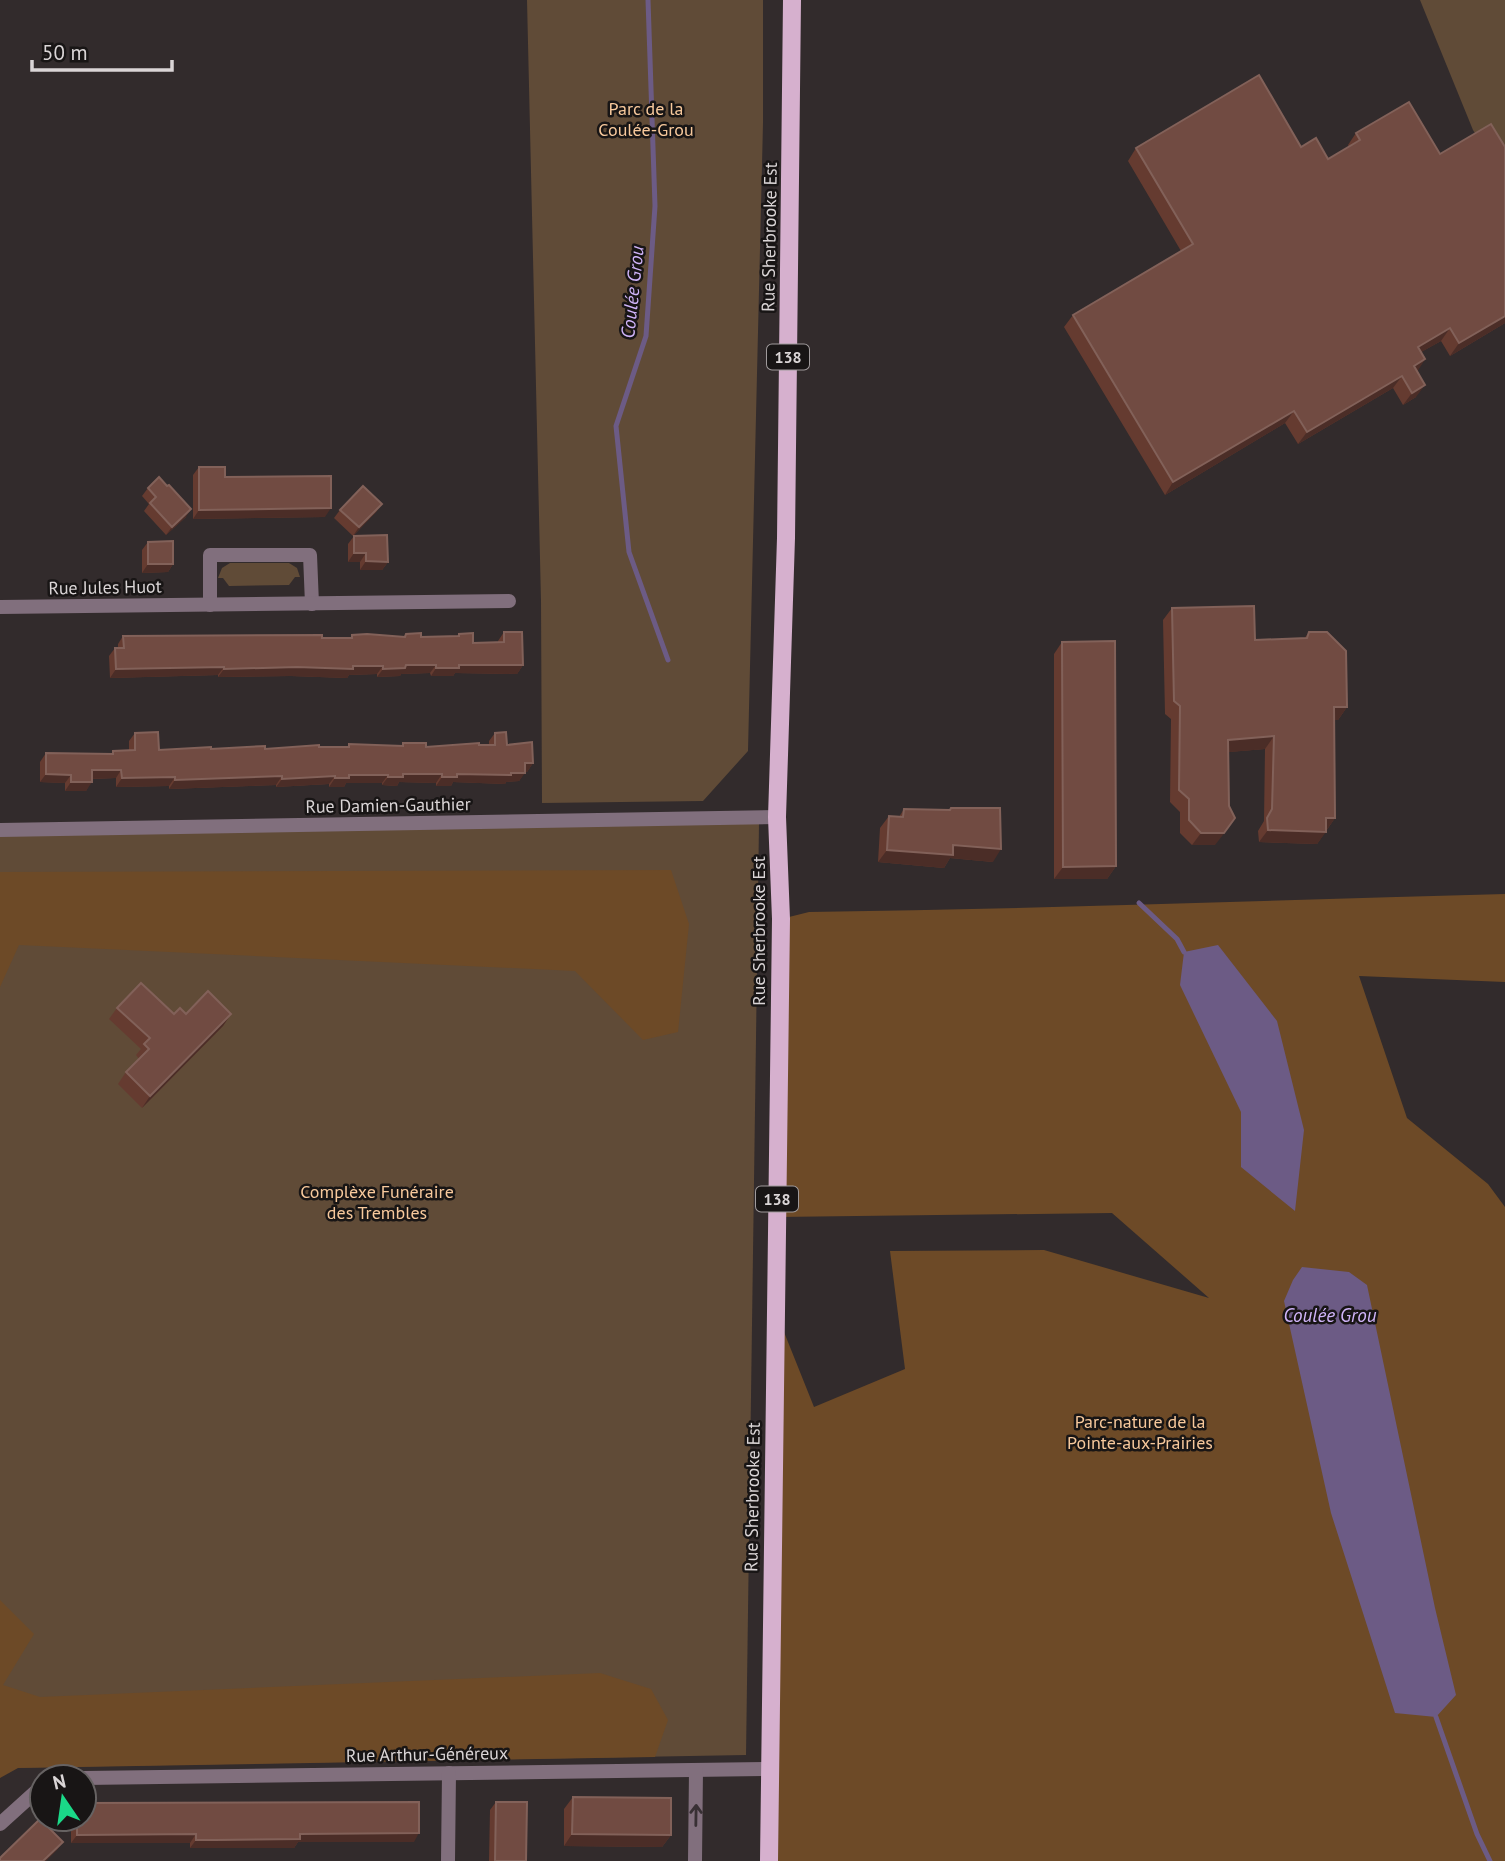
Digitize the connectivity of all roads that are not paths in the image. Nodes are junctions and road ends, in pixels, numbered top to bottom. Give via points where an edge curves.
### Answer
1 (792, 0) edge
2 (509, 601) dead end
3 (312, 604) junction
4 (210, 605) junction
5 (0, 607) edge
6 (777, 817) junction
7 (0, 830) edge
8 (770, 1769) junction
9 (696, 1770) junction
10 (449, 1773) junction
11 (98, 1779) edge
12 (28, 1799) edge
13 (0, 1824) edge
14 (448, 1861) edge
15 (695, 1861) edge
16 (769, 1861) edge

1 - 6 main road, Rue Sherbrooke Est / 138 via 786,538
2 - 3 street, Rue Jules Huot
3 - 4 street, Rue Jules Huot
3 - 4 street via 310,555 210,555
4 - 5 street, Rue Jules Huot
6 - 7 street, Rue Damien-Gauthier
6 - 8 main road, Rue Sherbrooke Est / 138 via 781,919
8 - 9 street, Rue Arthur-Généreux
8 - 16 main road, Rue Sherbrooke Est / 138
9 - 10 street, Rue Arthur-Généreux
15 -> 9 street
10 - 11 street, Rue Arthur-Généreux
10 - 14 street
12 - 13 street

